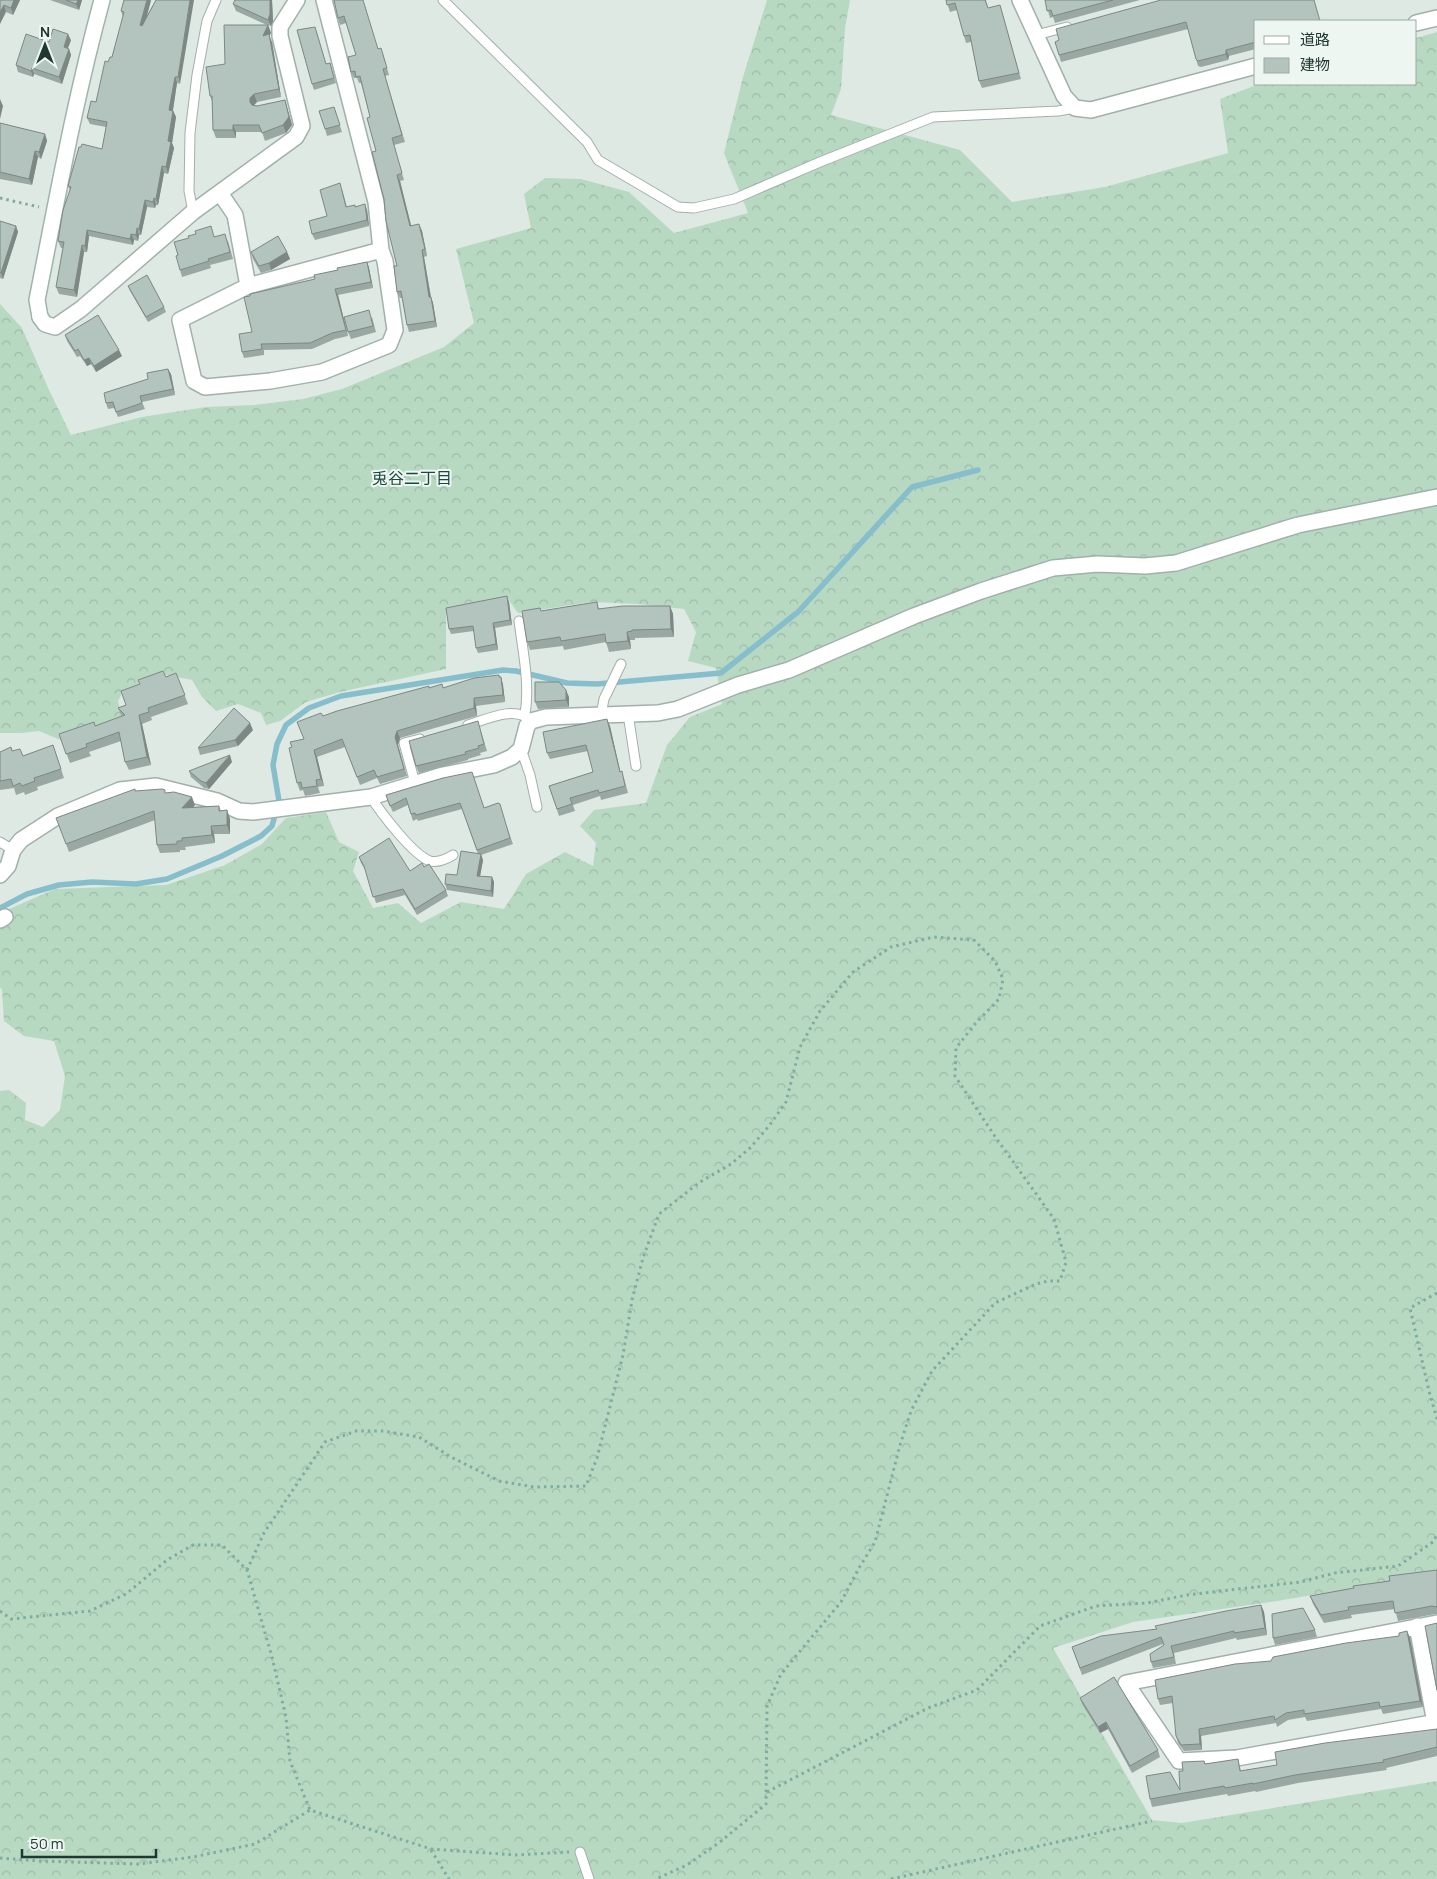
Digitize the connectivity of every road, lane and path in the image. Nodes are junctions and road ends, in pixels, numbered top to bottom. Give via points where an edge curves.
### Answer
1 (102, 0) edge
2 (216, 0) edge
3 (297, 0) edge
4 (324, 0) edge
5 (443, 0) edge
6 (1020, 0) edge
7 (1437, 18) edge
8 (1074, 24) edge
9 (1417, 24) edge
10 (1036, 35) junction
11 (1254, 67) edge
12 (1076, 108) junction
13 (220, 193) junction
14 (0, 198) edge
15 (54, 211) junction
16 (193, 212) junction
17 (381, 250) junction
18 (248, 286) junction
19 (1437, 497) edge
20 (519, 621) dead end
21 (621, 664) dead end
22 (601, 714) junction
23 (628, 714) junction
24 (528, 718) junction
25 (458, 728) edge
26 (431, 736) edge
27 (521, 749) junction
28 (636, 766) dead end
29 (415, 783) junction
30 (371, 797) junction
31 (537, 807) dead end
32 (0, 842) edge
33 (14, 850) junction
34 (453, 856) dead end
35 (0, 875) edge
36 (1437, 1293) edge
37 (1437, 1419) edge
38 (1437, 1534) edge
39 (247, 1570) junction
40 (0, 1610) edge
41 (1437, 1623) edge
42 (1416, 1626) junction
43 (1436, 1723) edge
44 (767, 1792) junction
45 (310, 1810) junction
46 (1152, 1820) dead end
47 (431, 1849) junction
48 (580, 1852) joint
49 (0, 1858) edge
50 (449, 1879) edge
51 (589, 1879) edge
52 (656, 1879) edge
53 (891, 1879) edge

1 - 15 street
2 - 16 lane via 206,21 196,75 190,133 189,191
3 - 13 street via 280,27 280,36 291,101 302,126 296,137
4 - 17 street via 376,202
5 - 12 lane via 587,142 598,160 678,207 694,208 734,199 933,117
6 - 10 street
7 - 9 street
8 - 10 lane
10 - 12 street via 1064,96
11 - 12 street via 1091,110
13 - 16 street
13 - 18 street via 234,214
14 - 15 path
15 - 16 street via 37,300 40,317 45,324 55,327 81,309
17 - 18 street
17 - 18 street via 395,330 389,344 322,372 205,387 194,381 180,320
19 - 23 street via 1298,525 1176,564 1098,564 1053,568 914,616 789,670 738,685 678,709
20 - 24 lane via 527,680
21 - 22 lane
22 - 23 street
22 - 24 street
23 - 28 lane
24 - 25 lane via 512,712
24 - 27 street
26 - 29 lane via 404,743
27 - 29 street via 512,758 494,764
27 - 31 lane
29 - 30 street
30 - 33 street via 252,812 156,786 120,790 58,816 21,840
30 - 34 lane via 400,835 424,856 431,861
32 - 33 lane
33 - 35 street via 8,866
36 - 37 path via 1410,1308
38 - 44 path via 1433,1542 1398,1566 1147,1603 1096,1606 1040,1626 977,1690 928,1708
39 - 40 path via 222,1545 193,1545 166,1560 126,1594 90,1611 11,1619
39 - 44 path via 264,1533 325,1442 356,1431 419,1437 499,1481 534,1487 586,1486 597,1458 623,1355 643,1258 659,1214 700,1182 731,1164 769,1126 786,1102 800,1047 820,1011 853,972 891,947 934,937 974,940 996,961 1004,979 1000,999 956,1048 955,1076 1054,1219 1066,1262 1060,1281 1036,1284 996,1303 932,1371 911,1411 875,1542 841,1602 781,1674 767,1706
39 - 45 path via 286,1717 290,1761
41 - 42 street
42 - 43 street
42 - 43 street via 1126,1683 1178,1761 1237,1758
44 - 52 path via 766,1804 720,1842 687,1865
45 - 47 path
45 - 49 path via 255,1844 193,1857 138,1864
46 - 53 path
47 - 48 path via 515,1855
47 - 50 path
48 - 51 lane

